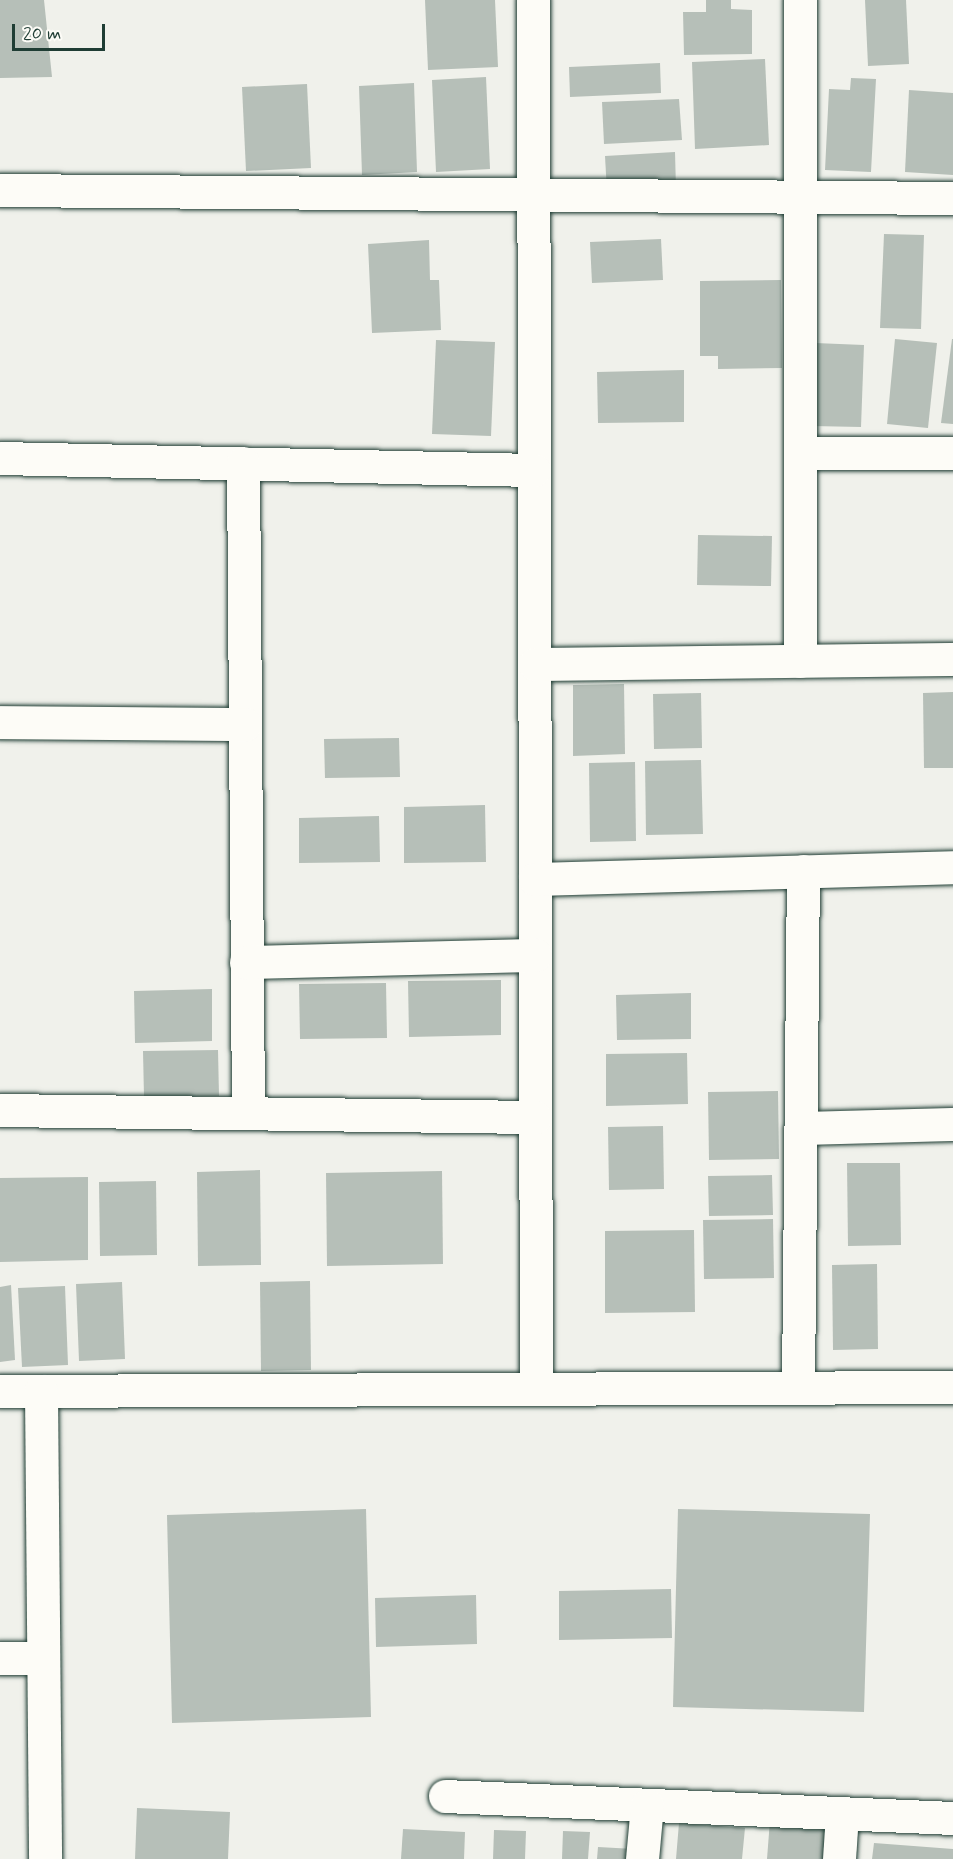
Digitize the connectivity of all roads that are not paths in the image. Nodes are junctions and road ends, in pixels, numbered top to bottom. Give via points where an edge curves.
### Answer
1 (533, 0) edge
2 (800, 0) edge
3 (0, 190) edge
4 (534, 195) junction
5 (800, 196) junction
6 (953, 198) edge
7 (800, 453) junction
8 (953, 453) edge
9 (0, 458) edge
10 (243, 463) junction
11 (534, 470) junction
12 (953, 659) edge
13 (800, 661) junction
14 (535, 664) junction
15 (0, 722) edge
16 (245, 724) junction
17 (953, 867) edge
18 (803, 871) junction
19 (535, 879) junction
20 (535, 955) junction
21 (246, 962) junction
22 (0, 1110) edge
23 (248, 1113) junction
24 (536, 1117) junction
25 (953, 1124) edge
26 (801, 1128) junction
27 (953, 1387) edge
28 (798, 1388) junction
29 (536, 1389) junction
30 (0, 1391) edge
31 (41, 1391) junction
32 (0, 1658) edge
33 (43, 1658) junction
34 (445, 1796) dead end
35 (647, 1805) junction
36 (842, 1814) junction
37 (953, 1818) edge
38 (45, 1859) edge
39 (642, 1859) edge
40 (839, 1859) edge

1 - 4 street
2 - 5 street
3 - 4 street
4 - 5 street
4 - 11 street
5 - 6 street
5 - 7 street
7 - 8 street
7 - 13 street
9 - 10 street
10 - 11 street
10 - 16 street
11 - 14 street
12 - 13 street
13 - 14 street
14 - 19 street
15 - 16 street
16 - 21 street
17 - 18 street
18 - 19 street
18 - 26 street
19 - 20 street
20 - 21 street
20 - 24 street
21 - 23 street
22 - 23 street
23 - 24 street
24 - 29 street
25 - 26 street
26 - 28 street
27 - 28 street
28 - 29 street
29 - 31 street
30 - 31 street
31 - 33 street
32 - 33 street
33 - 38 street
34 - 35 street
35 - 36 street
35 - 39 street
36 - 37 street
36 - 40 street

